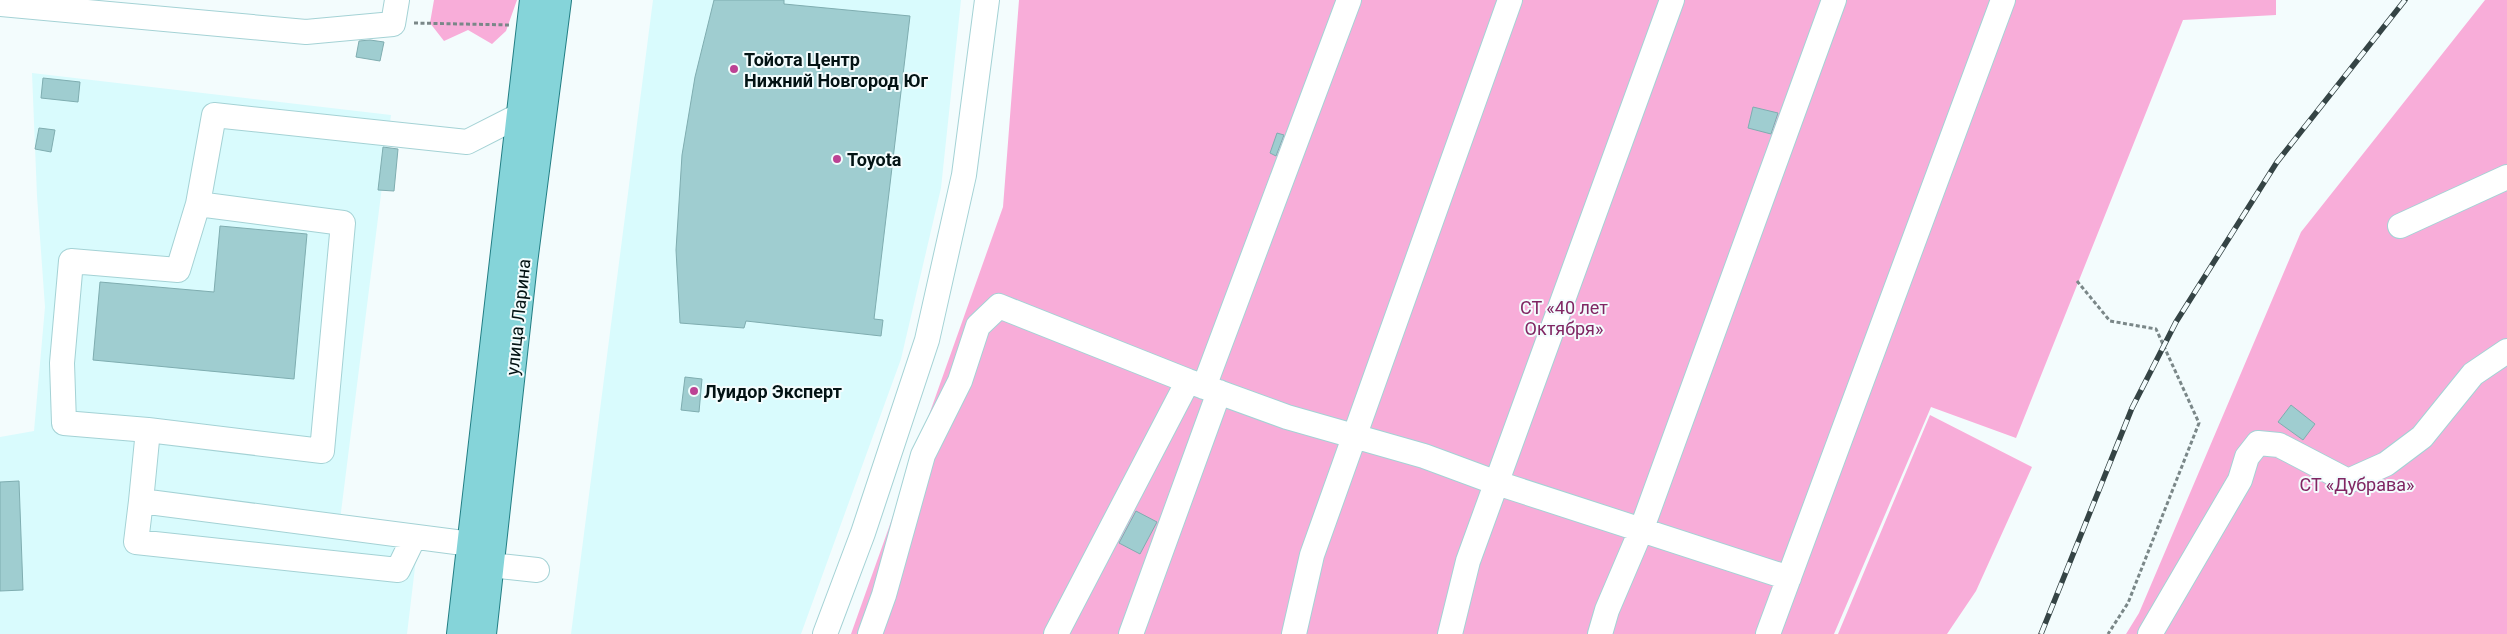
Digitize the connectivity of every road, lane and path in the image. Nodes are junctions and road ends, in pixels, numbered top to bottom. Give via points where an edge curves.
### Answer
1 (397, 0) edge
2 (557, 0) edge
3 (987, 0) edge
4 (1349, 0) edge
5 (1510, 0) edge
6 (1672, 0) edge
7 (1834, 0) edge
8 (2003, 0) edge
9 (0, 4) edge
10 (532, 13) edge
11 (393, 24) junction
12 (520, 115) junction
13 (2507, 177) edge
14 (198, 204) junction
15 (2400, 226) dead end
16 (2078, 281) dead end
17 (2507, 351) edge
18 (1204, 387) junction
19 (148, 430) junction
20 (1355, 437) junction
21 (1497, 483) junction
22 (141, 501) junction
23 (1642, 528) junction
24 (414, 537) junction
25 (471, 544) junction
26 (490, 565) junction
27 (537, 570) dead end
28 (1789, 578) junction
29 (461, 634) edge
30 (482, 634) edge
31 (825, 634) edge
32 (870, 634) edge
33 (1056, 634) edge
34 (1132, 634) edge
35 (1294, 634) edge
36 (1450, 634) edge
37 (1600, 634) edge
38 (1768, 634) edge
39 (2108, 634) edge
40 (2150, 634) edge

1 - 11 lane
2 - 26 main road, улица Ларина
3 - 31 lane via 964,175 927,340 863,533
4 - 18 lane
5 - 20 lane
6 - 21 lane
7 - 23 lane
8 - 28 lane
9 - 11 lane via 306,32
10 - 11 path
10 - 12 main road, улица Ларина
12 - 14 lane via 467,142 214,114
12 - 25 main road, улица Ларина
13 - 15 lane
14 - 19 lane via 178,270 71,261 62,363 64,422
14 - 19 lane via 343,223 322,451
16 - 39 path via 2110,321 2156,330 2199,423 2128,603
17 - 40 lane via 2473,374 2422,437 2386,464 2348,481 2279,445 2258,443 2247,457 2240,480
18 - 20 lane
18 - 32 lane via 999,306 978,326 960,381 923,455
18 - 33 lane
18 - 34 lane
19 - 22 lane
20 - 21 lane via 1424,456
20 - 35 lane via 1312,555
21 - 23 lane
21 - 36 lane via 1468,561
22 - 24 lane
22 - 24 lane via 136,542 398,570
23 - 28 lane
23 - 37 lane
24 - 25 lane
25 - 29 main road, улица Ларина
26 - 27 lane
26 - 30 main road, улица Ларина
28 - 38 lane

